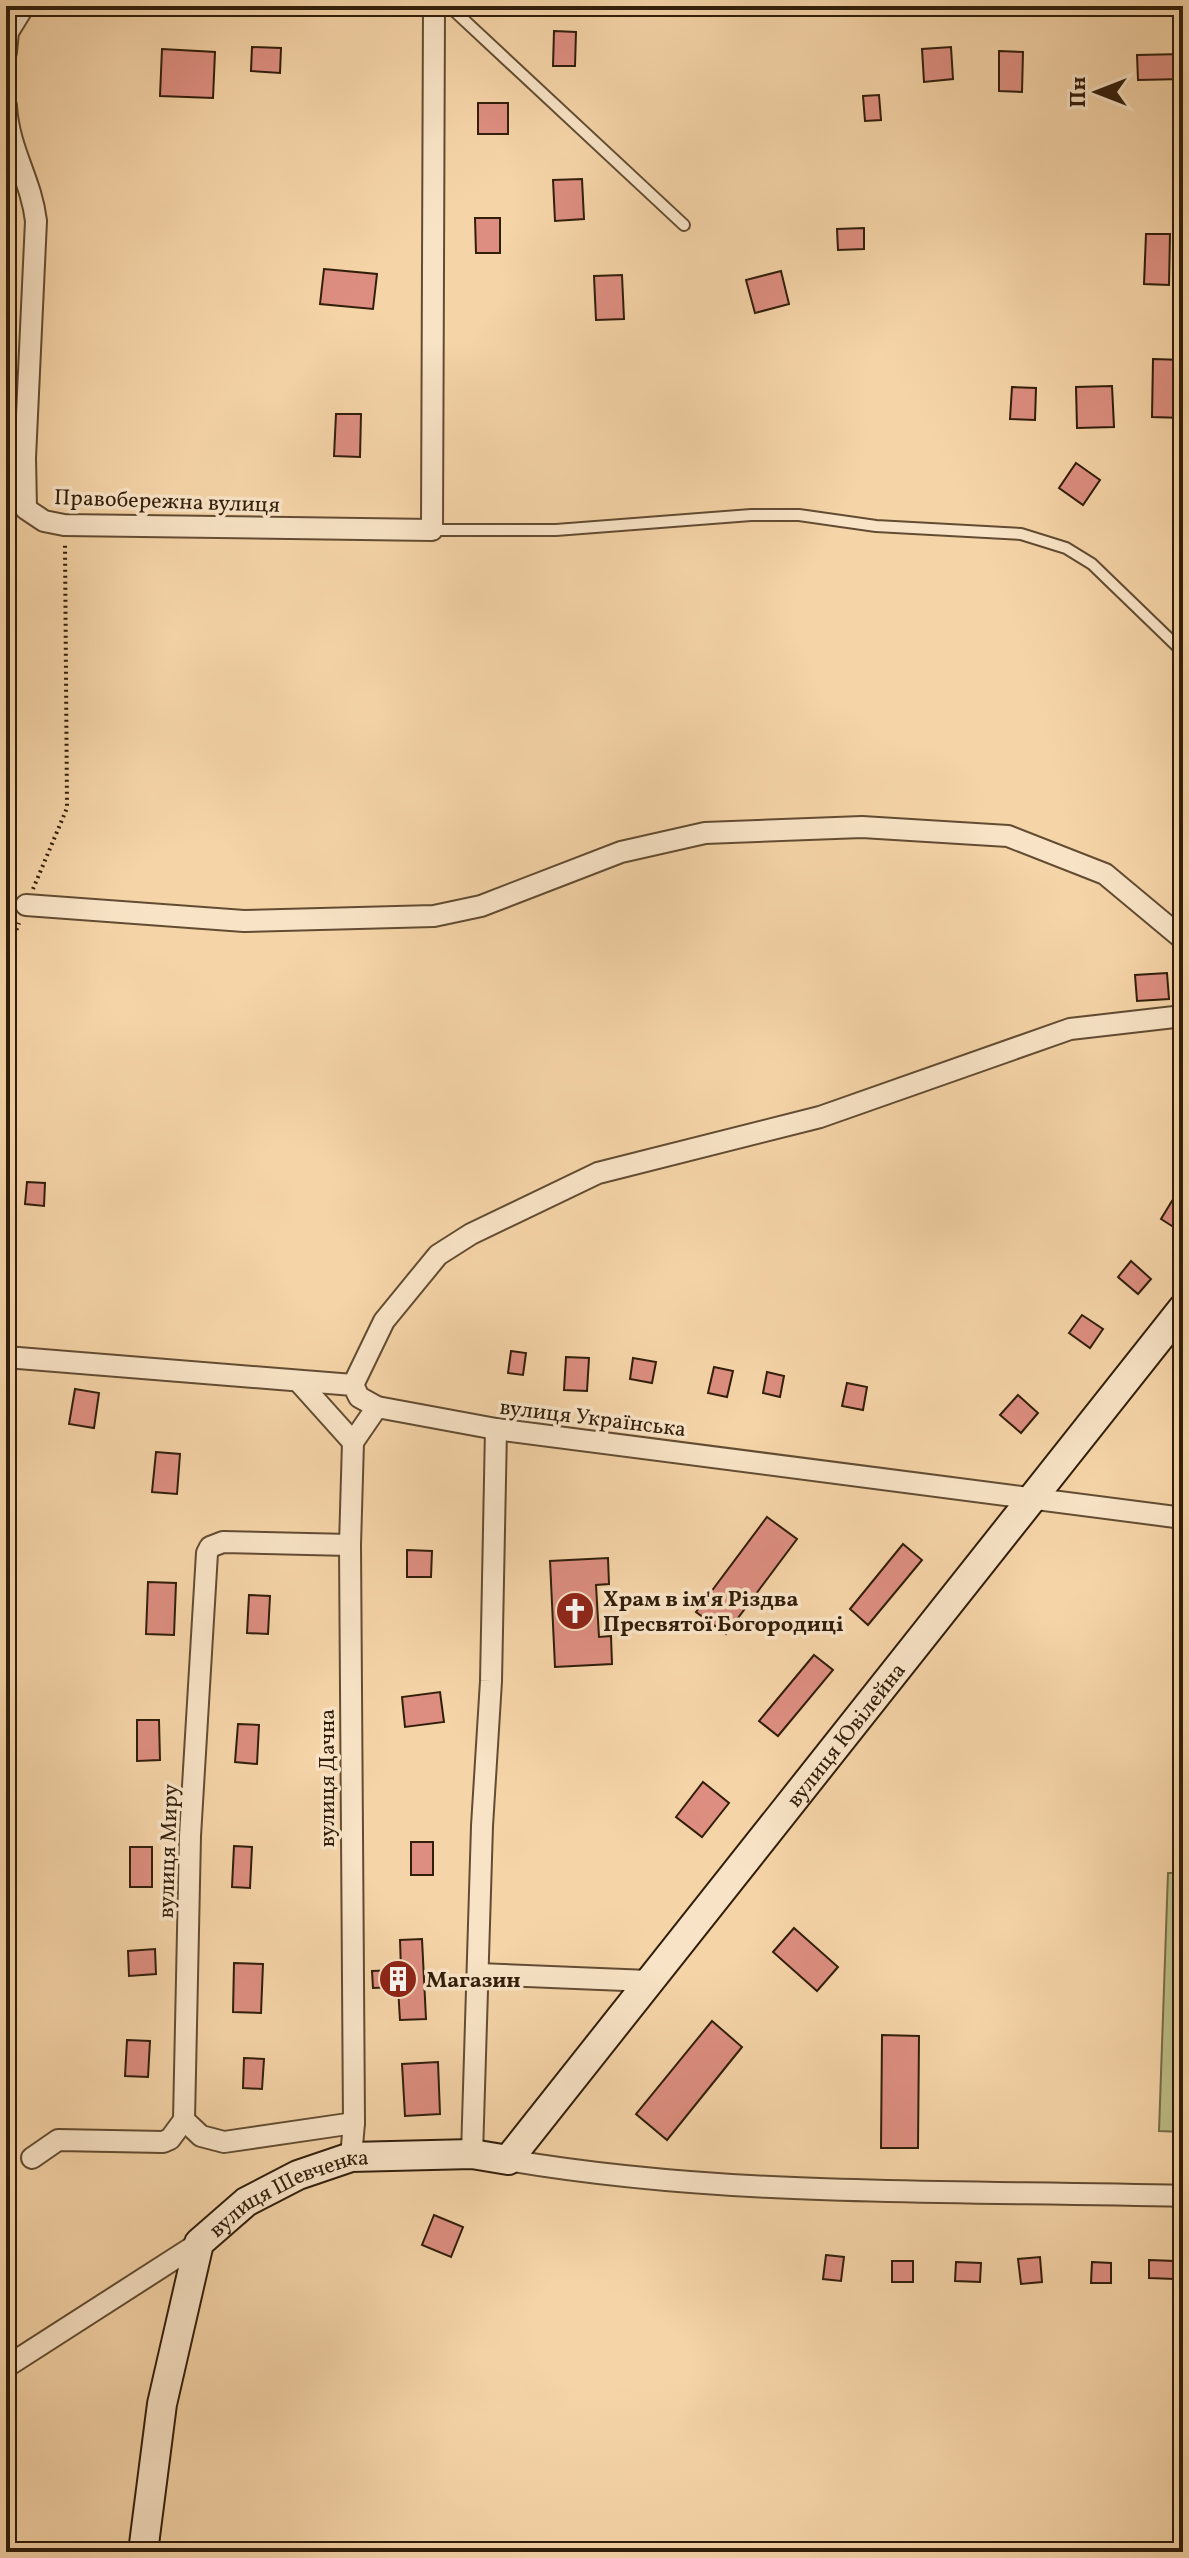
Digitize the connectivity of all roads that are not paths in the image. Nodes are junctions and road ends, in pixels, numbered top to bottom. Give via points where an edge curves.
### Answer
1 (24, 6) edge
2 (434, 6) edge
3 (449, 6) edge
4 (6, 52) edge
5 (6, 106) edge
6 (684, 225) dead end
7 (432, 530) junction
8 (1183, 652) edge
9 (26, 905) road end
10 (1183, 939) edge
11 (1183, 1016) edge
12 (1183, 1308) edge
13 (6, 1357) edge
14 (300, 1383) junction
15 (353, 1385) junction
16 (377, 1407) junction
17 (496, 1429) junction
18 (353, 1442) junction
19 (1032, 1498) junction
20 (1183, 1518) edge
21 (350, 1545) junction
22 (478, 1974) junction
23 (649, 1981) junction
24 (184, 2120) junction
25 (354, 2123) junction
26 (472, 2154) junction
27 (351, 2157) junction
28 (32, 2158) dead end
29 (508, 2160) junction
30 (1183, 2196) edge
31 (199, 2243) junction
32 (6, 2367) edge
33 (143, 2552) edge

1 - 4 street via 8,32
2 - 7 street
3 - 6 lane
5 - 7 street, Правобережна вулиця via 13,154 28,185 36,221 26,509 44,521 64,525
7 - 8 lane via 556,530 783,515 929,531 1021,534 1066,548 1092,564
9 - 10 street via 244,921 434,916 481,906 621,852 705,833 862,827 1008,836 1105,874
11 - 15 street via 1070,1029 820,1117 598,1173 438,1255 384,1321
12 - 19 street, вулиця Ювілейна
13 - 14 street
14 - 15 street
14 - 18 street
15 - 16 street via 359,1397
16 - 17 street, вулиця Українська
16 - 18 street
17 - 19 street, вулиця Українська
17 - 22 street
18 - 21 street, вулиця Дачна
19 - 20 street, вулиця Українська
19 - 23 street, вулиця Ювілейна
21 - 24 street, вулиця Миру via 223,1542 207,1553 190,1836
21 - 25 street, вулиця Дачна
22 - 23 street
22 - 26 street
23 - 29 street, вулиця Ювілейна
24 - 25 street via 201,2136 224,2142
24 - 28 street via 163,2142 58,2140
25 - 27 street, вулиця Дачна
26 - 27 street, вулиця Шевченка
26 - 29 street, вулиця Шевченка
27 - 31 street, вулиця Шевченка via 298,2175 246,2202
29 - 30 street via 592,2174 797,2190
31 - 32 street
31 - 33 street, вулиця Шевченка via 162,2404

